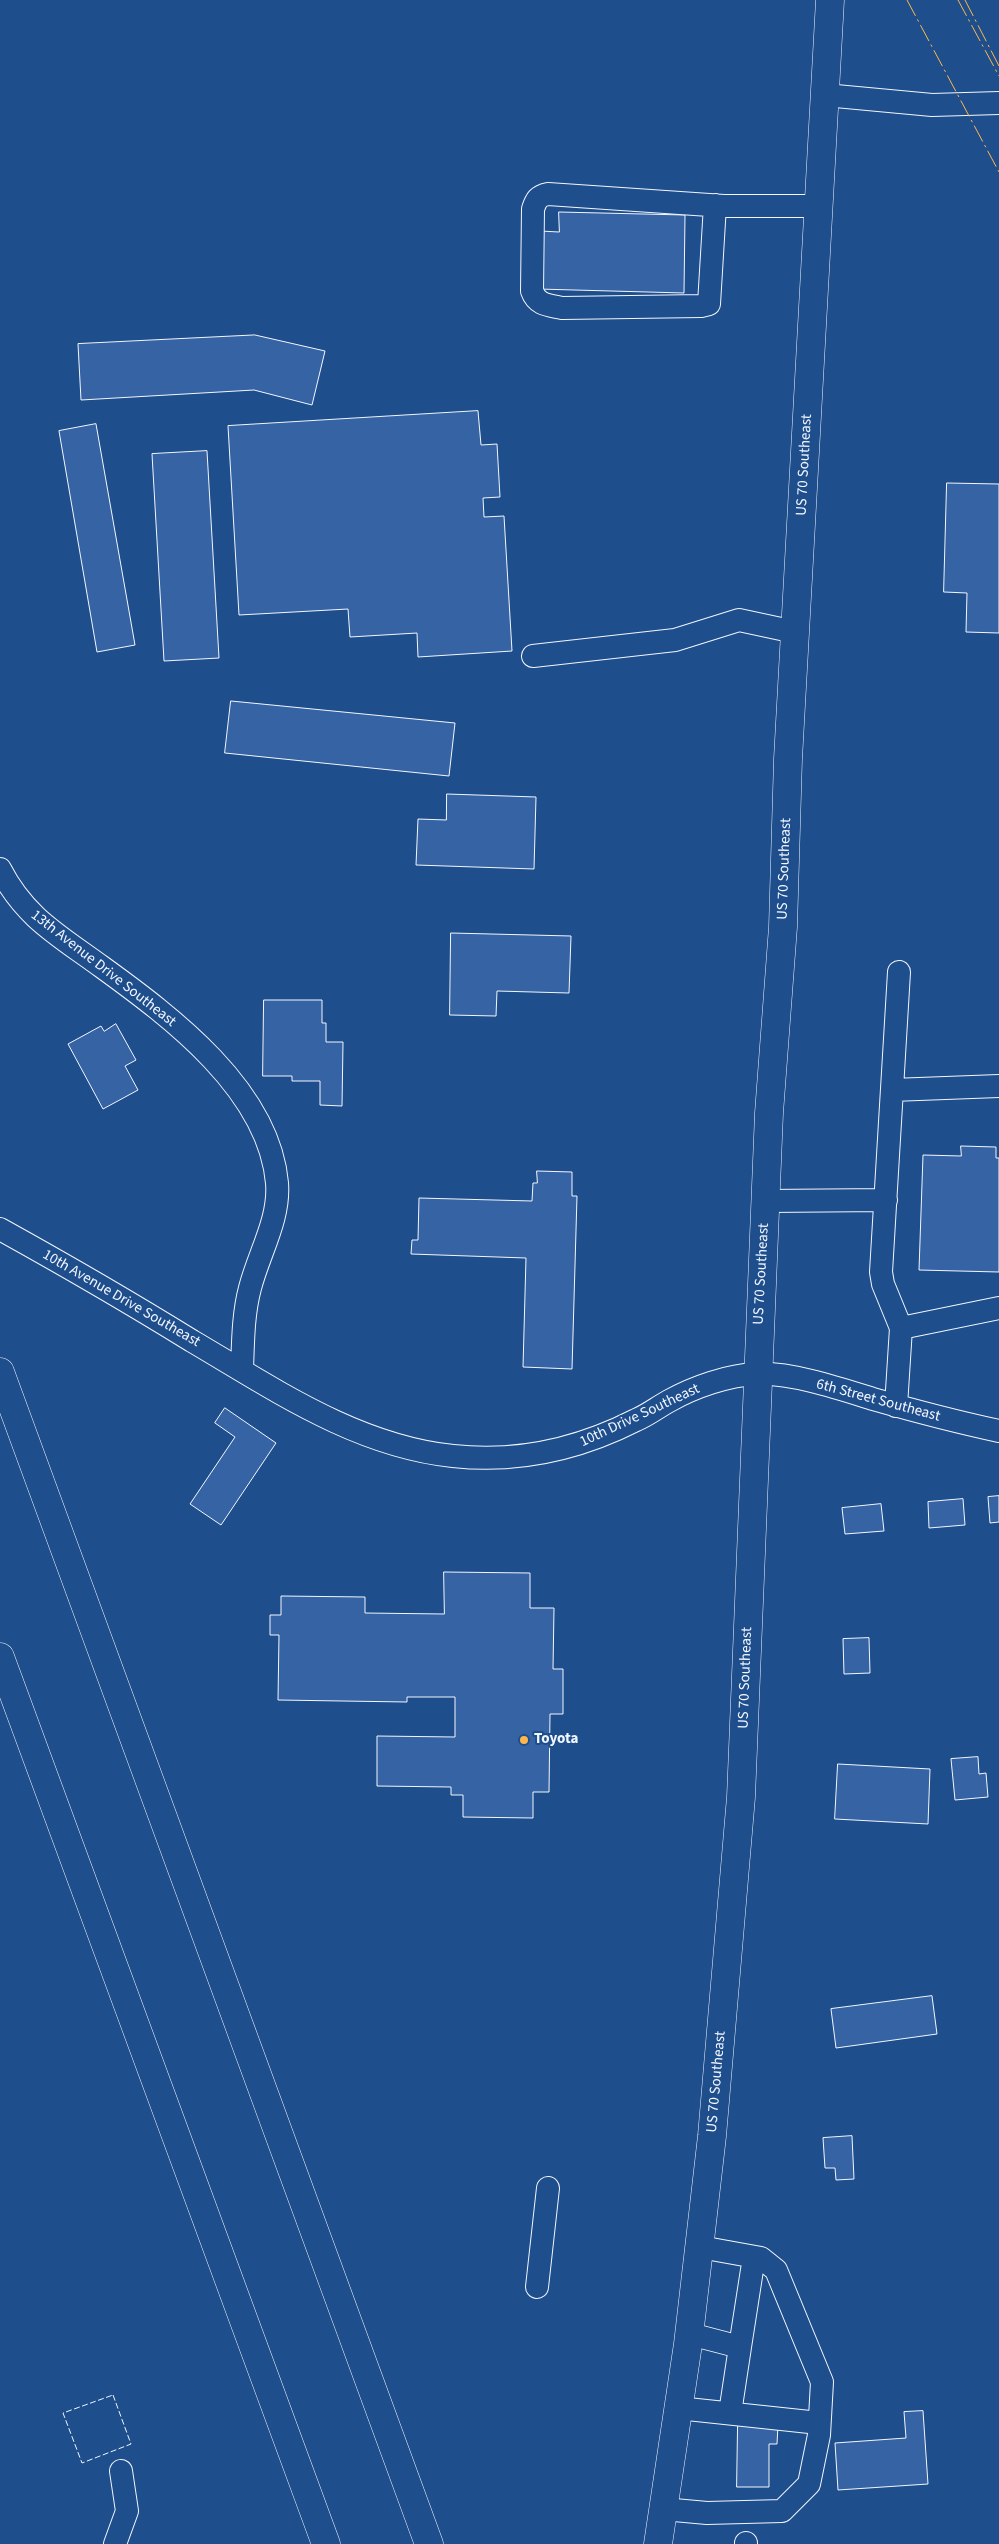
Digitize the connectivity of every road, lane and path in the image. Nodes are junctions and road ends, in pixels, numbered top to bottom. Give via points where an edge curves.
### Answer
1 (830, 0) edge
2 (825, 96) junction
3 (999, 103) edge
4 (715, 205) junction
5 (819, 206) junction
6 (795, 632) junction
7 (533, 656) dead end
8 (0, 869) edge
9 (899, 972) dead end
10 (999, 1086) edge
11 (892, 1090) junction
12 (886, 1200) junction
13 (765, 1201) junction
14 (0, 1229) edge
15 (999, 1308) edge
16 (901, 1328) junction
17 (242, 1370) junction
18 (0, 1372) edge
19 (757, 1374) junction
20 (896, 1406) junction
21 (999, 1431) edge
22 (0, 1657) edge
23 (548, 2188) dead end
24 (700, 2247) junction
25 (754, 2257) junction
26 (537, 2287) dead end
27 (690, 2334) junction
28 (740, 2348) junction
29 (678, 2408) junction
30 (730, 2413) junction
31 (819, 2422) junction
32 (121, 2471) dead end
33 (663, 2509) junction
34 (115, 2544) edge
35 (326, 2544) edge
36 (429, 2544) edge
37 (658, 2544) edge

1 - 2 main road, US 70 Southeast
2 - 3 street via 932,105
2 - 5 main road, US 70 Southeast
4 - 4 street via 542,195 533,208 532,291 535,298 541,304 562,308 709,304
4 - 5 street
5 - 6 main road, US 70 Southeast
6 - 7 street via 739,620 676,640
6 - 13 main road, US 70 Southeast via 783,927
8 - 17 street, 13th Avenue Drive Southeast via 21,904 44,926 126,984 204,1050 236,1086 268,1142 275,1167 277,1202 249,1291
9 - 11 street
10 - 11 street
11 - 12 street
12 - 13 street
12 - 16 street via 882,1278
13 - 19 main road, US 70 Southeast
14 - 17 street, 10th Avenue Drive Southeast
15 - 16 street
16 - 20 street
17 - 19 street, 10th Drive Southeast via 316,1412 377,1438 427,1452 492,1458 574,1446 608,1434 696,1389 722,1380
18 - 36 main road
19 - 20 street, 6th Street Southeast via 829,1386
19 - 24 main road, US 70 Southeast via 741,1797
20 - 21 street, 6th Street Southeast
22 - 35 main road
23 - 26 street
24 - 25 street
24 - 27 main road, US 70 Southeast
25 - 28 street
25 - 31 street via 761,2258 776,2270 822,2382
27 - 28 street
27 - 29 main road, US 70 Southeast
28 - 30 street
29 - 30 street
29 - 33 main road, US 70 Southeast
30 - 31 street
31 - 33 street via 809,2484 782,2511
32 - 34 street via 127,2511
33 - 37 main road, US 70 Southeast

